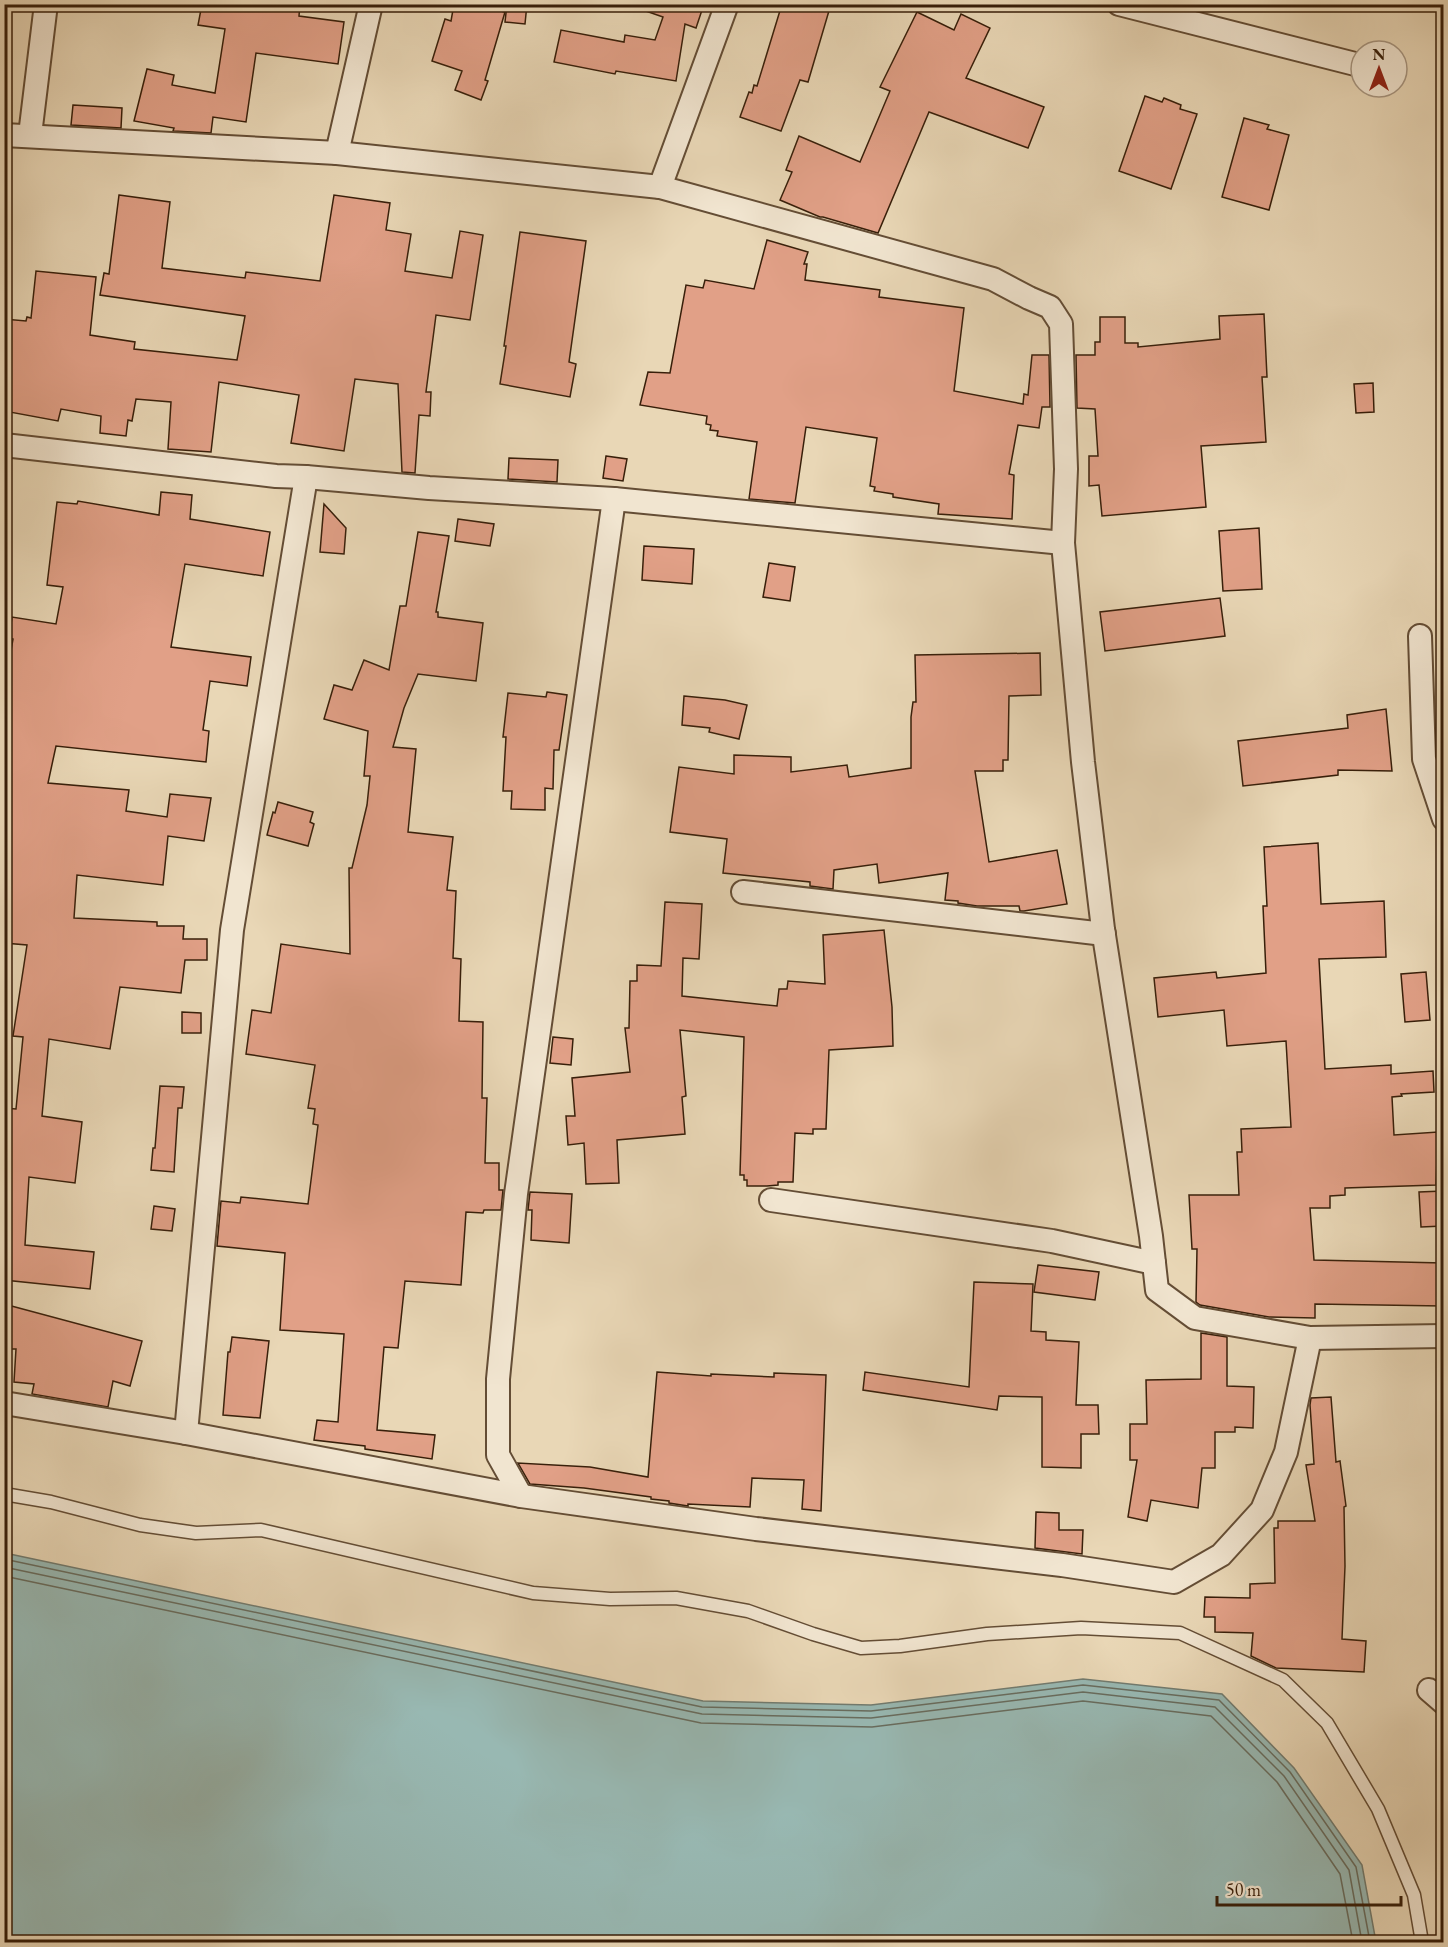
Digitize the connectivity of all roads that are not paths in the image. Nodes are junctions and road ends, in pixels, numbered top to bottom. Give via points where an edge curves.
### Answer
1 (46, 4) edge
2 (372, 4) edge
3 (727, 4) edge
4 (1119, 4) edge
5 (1349, 62) edge
6 (4, 135) edge
7 (30, 135) junction
8 (338, 153) junction
9 (660, 187) junction
10 (4, 446) edge
11 (306, 477) junction
12 (614, 499) junction
13 (1063, 543) junction
14 (1420, 636) dead end
15 (1443, 819) edge
16 (742, 892) dead end
17 (1104, 934) junction
18 (771, 1200) dead end
19 (1154, 1263) junction
20 (1443, 1336) edge
21 (1310, 1338) junction
22 (4, 1403) edge
23 (186, 1433) junction
24 (4, 1494) edge
25 (521, 1496) junction
26 (1422, 1942) edge

1 - 7 street
2 - 8 street
3 - 9 street
4 - 5 street
6 - 7 street
7 - 8 street
8 - 9 street
9 - 13 street via 993,279 1050,307 1061,324 1066,469
10 - 11 street
11 - 12 street
11 - 23 street via 232,930
12 - 13 street
12 - 25 street via 516,1194 499,1368 498,1455
13 - 17 street
14 - 15 street via 1424,759
16 - 17 street
17 - 19 street
18 - 19 street via 1052,1241
19 - 21 street via 1157,1290 1195,1318
20 - 21 street
21 - 25 street via 1286,1452 1262,1510 1221,1555 1174,1582
22 - 23 street
23 - 25 street
24 - 26 lane via 151,1527 196,1533 261,1530 533,1593 610,1599 676,1598 748,1611 861,1648 1081,1628 1180,1633 1283,1680 1327,1724 1378,1809 1414,1895

